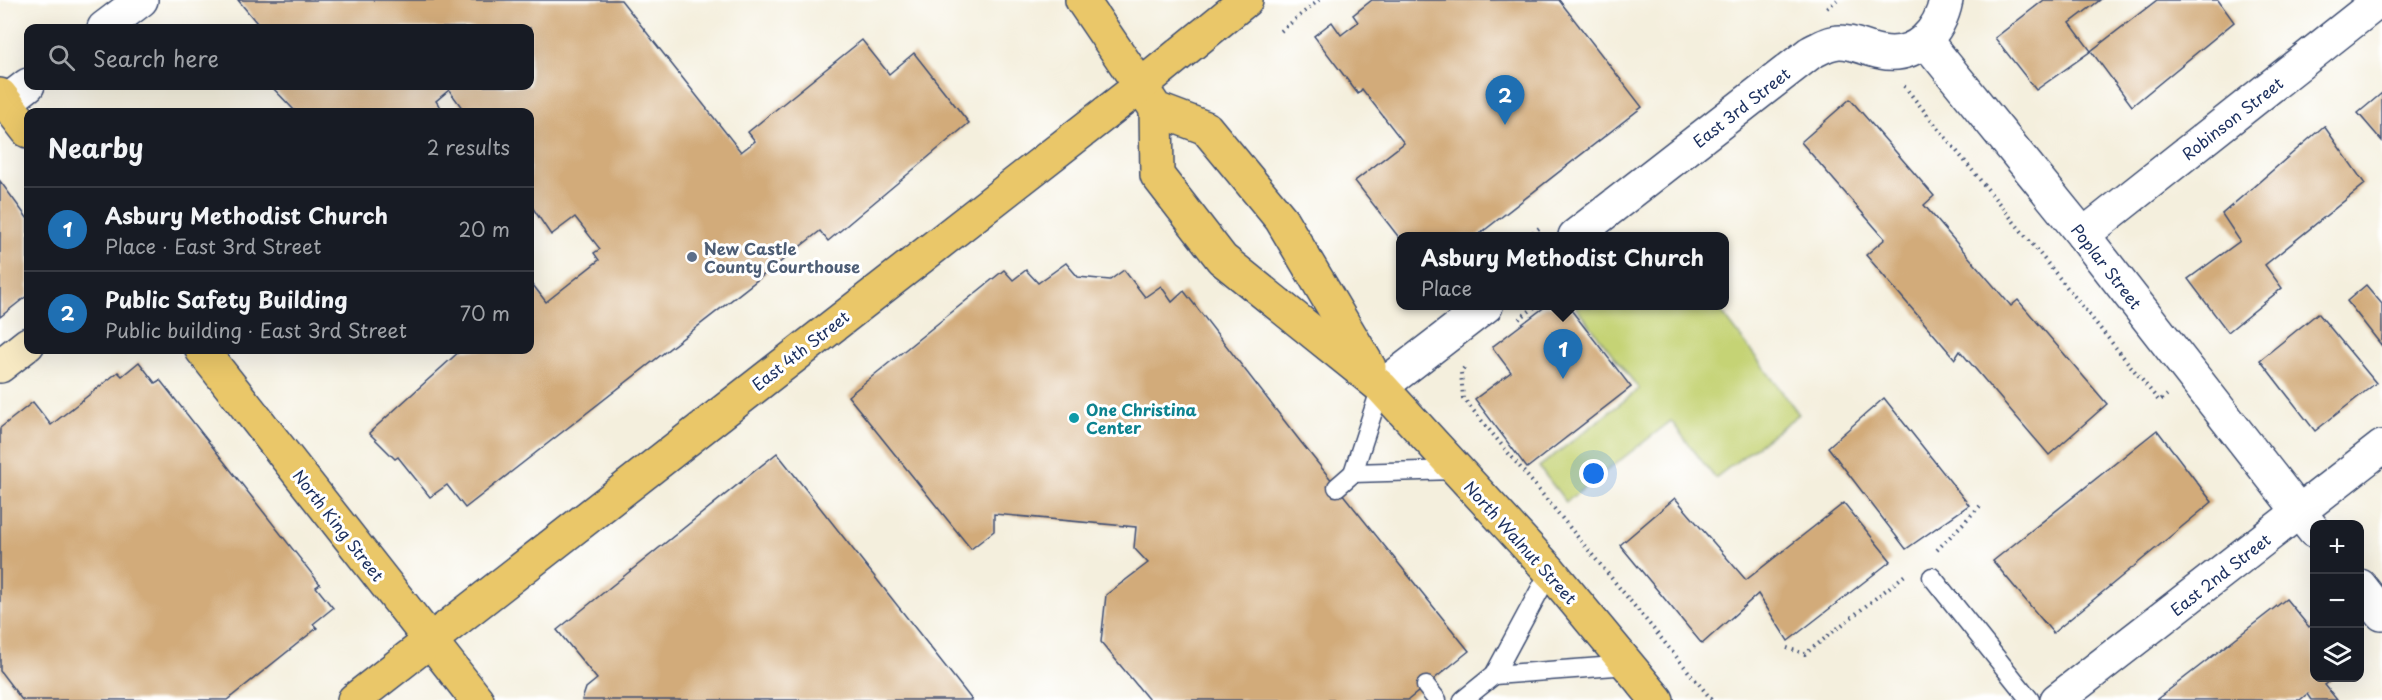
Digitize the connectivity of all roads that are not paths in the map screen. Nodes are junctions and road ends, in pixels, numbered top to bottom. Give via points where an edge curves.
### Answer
1 (141, 0) edge
2 (1082, 0) edge
3 (1246, 0) edge
4 (1946, 0) edge
5 (2380, 0) edge
6 (109, 24) edge
7 (1925, 40) junction
8 (12, 94) edge
9 (1148, 98) junction
10 (24, 122) edge
11 (1581, 232) edge
12 (2084, 235) junction
13 (1481, 310) edge
14 (24, 347) edge
15 (205, 354) edge
16 (0, 366) edge
17 (1381, 387) junction
18 (2382, 447) edge
19 (1455, 470) junction
20 (1353, 473) junction
21 (1337, 487) dead end
22 (2307, 521) edge
23 (1550, 572) junction
24 (1932, 577) dead end
25 (2364, 591) edge
26 (2382, 614) edge
27 (430, 640) junction
28 (1629, 664) junction
29 (1494, 675) junction
30 (354, 700) edge
31 (477, 700) edge
32 (1463, 700) edge
33 (1657, 700) edge
34 (2030, 700) edge
35 (2057, 700) edge

1 - 6 street
2 - 9 main road
3 - 9 main road, East 4th Street
4 - 7 street via 1941,20
5 - 12 street, Robinson Street
7 - 11 street, East 3rd Street via 1911,49 1890,53 1848,43 1825,45 1810,53
7 - 12 street, Poplar Street
8 - 10 main road
9 - 17 main road, North Walnut Street via 1206,128 1281,219
9 - 17 main road, North Walnut Street via 1156,175 1222,259
9 - 27 main road, East 4th Street
12 - 22 street, Poplar Street
13 - 17 street
14 - 16 street
15 - 27 main road, North King Street
17 - 19 main road, North Walnut Street
17 - 20 lane
18 - 22 street, East 2nd Street
19 - 20 lane
19 - 23 main road, North Walnut Street
20 - 21 lane
22 - 35 street, East 2nd Street
23 - 28 main road, North Walnut Street
23 - 29 lane
24 - 34 lane
25 - 26 street
27 - 30 main road, East 4th Street
27 - 31 main road, North King Street
28 - 29 lane
28 - 33 main road, North Walnut Street
29 - 32 lane

